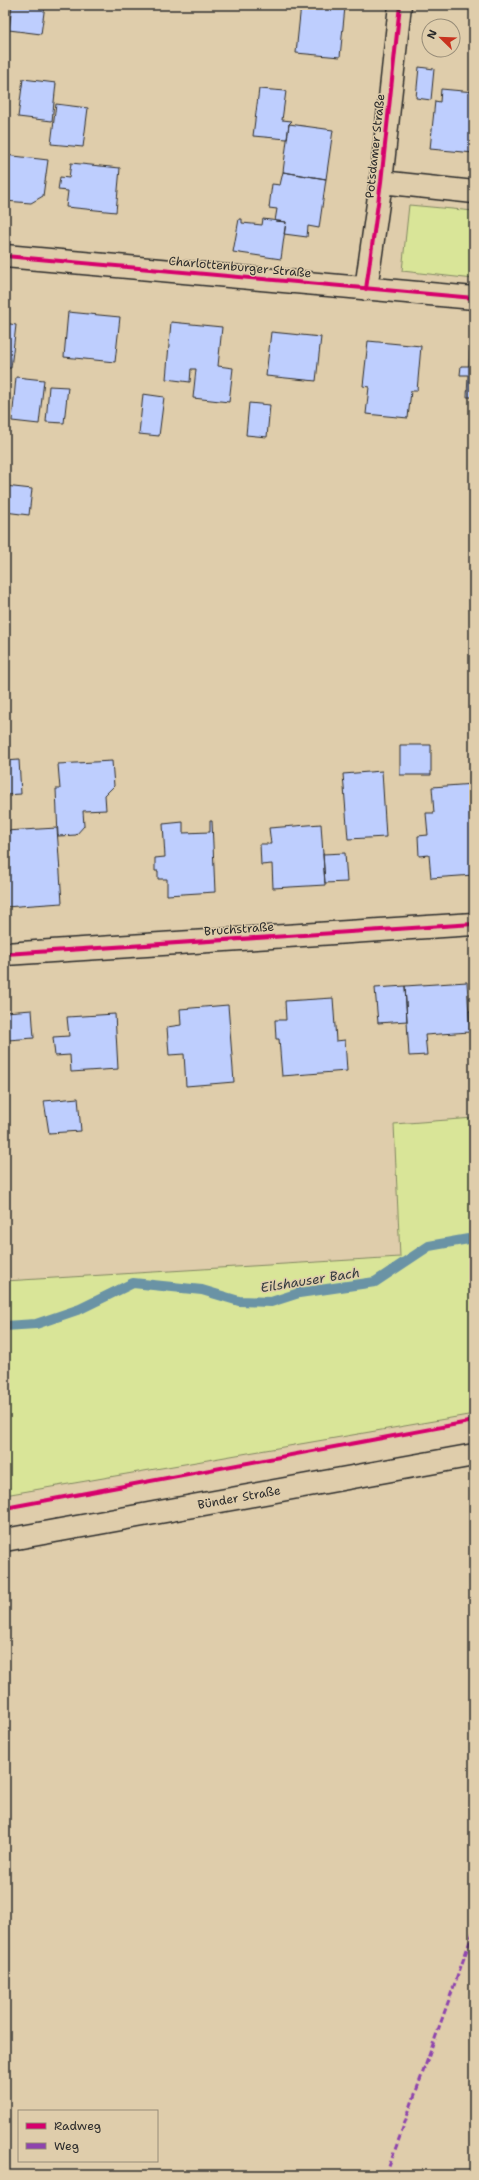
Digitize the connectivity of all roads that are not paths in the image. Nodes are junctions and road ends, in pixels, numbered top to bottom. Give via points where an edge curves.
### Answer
1 (400, 5) edge
2 (381, 182) junction
3 (474, 192) edge
4 (5, 256) edge
5 (366, 289) junction
6 (474, 298) edge
7 (474, 924) edge
8 (5, 954) edge
9 (474, 1455) edge
10 (5, 1540) edge

1 - 2 street, Potsdamer Straße
2 - 3 street
2 - 5 street, Potsdamer Straße
4 - 5 street, Charlottenburger Straße
5 - 6 street, Charlottenburger Straße
7 - 8 street, Bruchstraße
9 - 10 street, Bünder Straße

